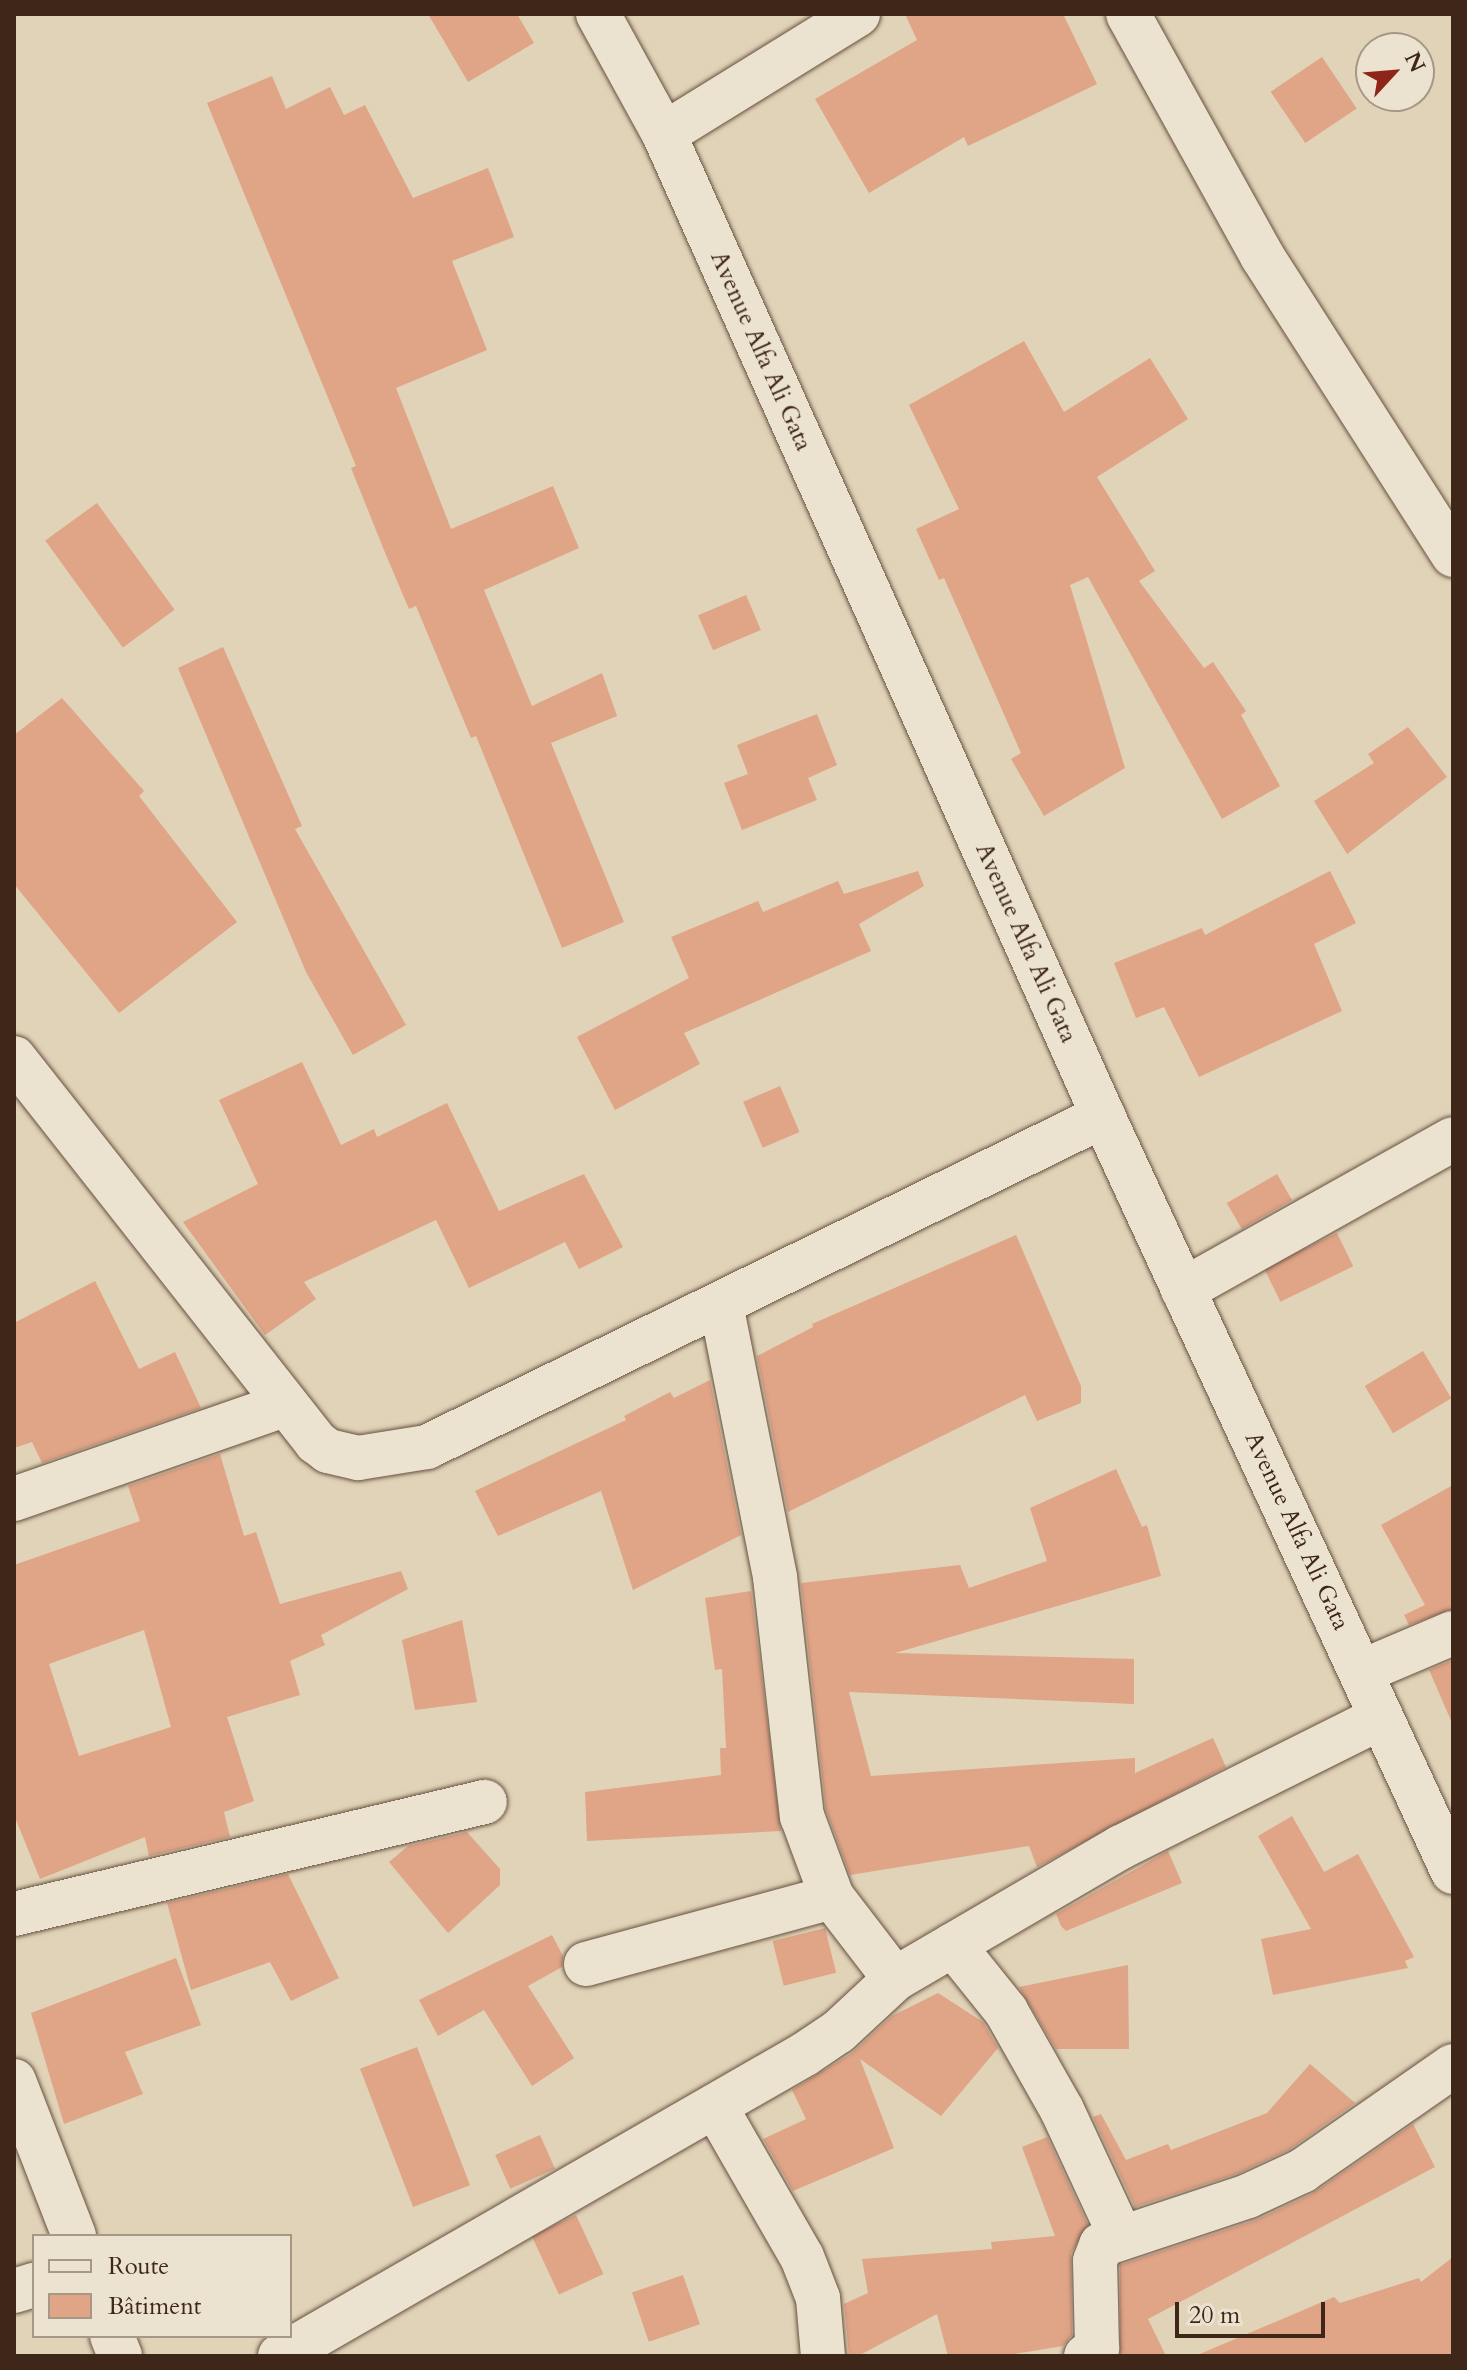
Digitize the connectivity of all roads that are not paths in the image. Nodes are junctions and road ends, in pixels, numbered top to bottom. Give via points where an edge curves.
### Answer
1 (598, 14) edge
2 (858, 14) edge
3 (1128, 14) edge
4 (664, 134) junction
5 (1453, 555) edge
6 (14, 1058) edge
7 (1103, 1116) junction
8 (1453, 1139) edge
9 (1183, 1290) junction
10 (721, 1304) junction
11 (284, 1405) junction
12 (14, 1499) edge
13 (1453, 1633) edge
14 (1361, 1672) junction
15 (1380, 1718) junction
16 (485, 1802) dead end
17 (1453, 1872) edge
18 (832, 1897) junction
19 (14, 1914) edge
20 (953, 1945) junction
21 (586, 1964) dead end
22 (895, 1979) junction
23 (1453, 2066) edge
24 (14, 2081) edge
25 (715, 2106) junction
26 (73, 2234) edge
27 (1120, 2235) junction
28 (280, 2356) edge
29 (823, 2356) edge
30 (1086, 2356) edge

1 - 4 street, Avenue Alfa Ali Gata
2 - 4 street
3 - 5 street via 1262,256
4 - 7 street, Avenue Alfa Ali Gata
6 - 11 street
7 - 9 street, Avenue Alfa Ali Gata
7 - 10 street
8 - 9 street
9 - 14 street, Avenue Alfa Ali Gata
10 - 11 street via 427,1447 358,1458 328,1451
10 - 18 street via 775,1577 802,1816
11 - 12 street
13 - 14 street
14 - 15 street, Avenue Alfa Ali Gata
15 - 17 street, Avenue Alfa Ali Gata
15 - 20 street via 1121,1847
16 - 19 street
18 - 21 street
18 - 22 street
20 - 22 street
20 - 27 street via 1006,2011 1062,2110
22 - 25 street via 838,2032
23 - 27 street via 1302,2171 1248,2196
24 - 26 street
25 - 28 street
25 - 29 street via 802,2257 818,2298
27 - 30 street via 1101,2245 1095,2261 1097,2348

